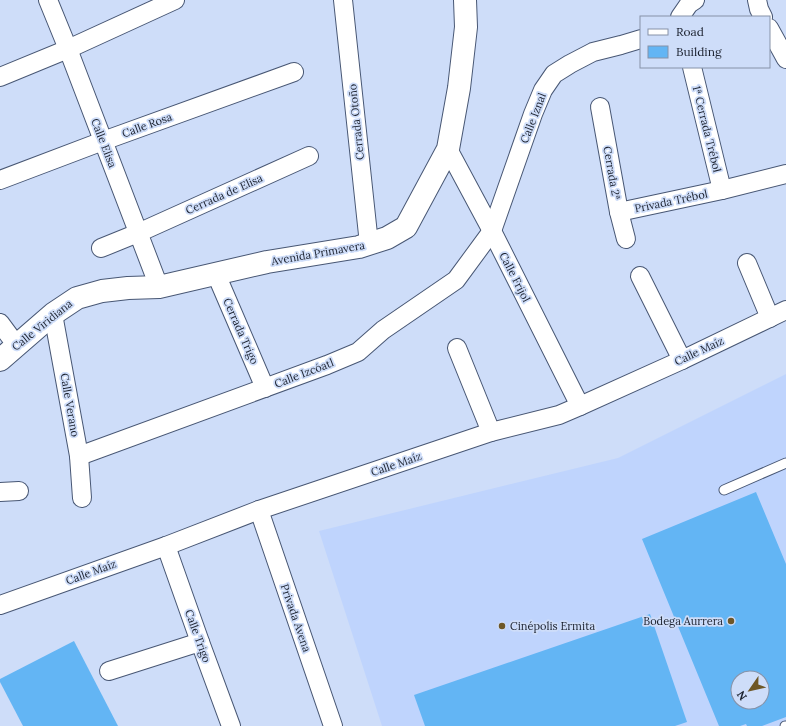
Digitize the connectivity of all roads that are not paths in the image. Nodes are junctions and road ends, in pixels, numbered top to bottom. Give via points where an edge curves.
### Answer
1 (48, 0) edge
2 (175, 0) edge
3 (342, 0) edge
4 (465, 0) edge
5 (694, 0) edge
6 (757, 0) edge
7 (681, 16) edge
8 (762, 16) edge
9 (770, 30) edge
10 (640, 39) edge
11 (68, 49) junction
12 (786, 59) edge
13 (692, 68) edge
14 (294, 72) dead end
15 (0, 77) edge
16 (600, 107) dead end
17 (103, 140) junction
18 (448, 149) junction
19 (309, 156) dead end
20 (786, 174) edge
21 (0, 180) edge
22 (722, 190) junction
23 (619, 212) junction
24 (492, 231) junction
25 (138, 233) junction
26 (626, 239) dead end
27 (369, 244) junction
28 (101, 248) dead end
29 (747, 263) dead end
30 (216, 274) junction
31 (640, 276) dead end
32 (159, 287) junction
33 (53, 314) junction
34 (778, 314) edge
35 (0, 323) edge
36 (17, 346) junction
37 (457, 348) dead end
38 (0, 360) edge
39 (682, 360) junction
40 (266, 388) junction
41 (580, 406) junction
42 (491, 432) junction
43 (79, 456) junction
44 (786, 463) edge
45 (724, 490) dead end
46 (19, 491) dead end
47 (0, 492) edge
48 (82, 498) dead end
49 (259, 510) junction
50 (166, 546) junction
51 (0, 605) edge
52 (200, 642) junction
53 (109, 671) dead end
54 (231, 726) edge
55 (333, 726) edge

1 - 11 street, Calle Elisa
2 - 11 street
3 - 27 street, Cerrada Otoño
4 - 18 street, Avenida Primavera via 466,27
5 - 7 street
6 - 8 street
9 - 12 street
10 - 24 street, Calle Iznal via 593,52 554,74 543,90 533,114
11 - 15 street
11 - 17 street, Calle Elisa
13 - 22 street, 1ª Cerrada Trébol
14 - 17 street, Calle Rosa
16 - 23 street, Cerrada 2ª
17 - 21 street, Calle Rosa
17 - 25 street, Calle Elisa
18 - 24 street, Calle Frijol
18 - 27 street, Avenida Primavera via 406,227 387,238
19 - 25 street, Cerrada de Elisa
20 - 22 street, Privada Trébol
22 - 23 street, Privada Trébol
23 - 26 street, Cerrada 2ª
24 - 40 street, Calle Izcóatl via 456,280 383,330 358,352
24 - 41 street, Calle Frijol
25 - 28 street, Cerrada de Elisa
25 - 32 street, Calle Elisa
27 - 30 street, Avenida Primavera
29 - 34 street
30 - 32 street, Avenida Primavera
30 - 40 street, Cerrada Trigo
31 - 39 street
32 - 33 street, Calle Viridiana via 102,291 77,298
33 - 36 street, Calle Viridiana
33 - 43 street, Calle Verano
34 - 39 street, Calle Maíz
35 - 36 street
36 - 38 street, Calle Viridiana
37 - 42 street
39 - 41 street, Calle Maíz
40 - 43 street, Calle Izcóatl
41 - 42 street, Calle Maíz via 559,415
42 - 49 street, Calle Maíz
43 - 48 street, Calle Verano
44 - 45 lane
46 - 47 street
49 - 50 street, Calle Maíz
49 - 55 street, Privada Avena
50 - 51 street, Calle Maíz
50 - 52 street, Calle Trigo
52 - 53 street
52 - 54 street, Calle Trigo

